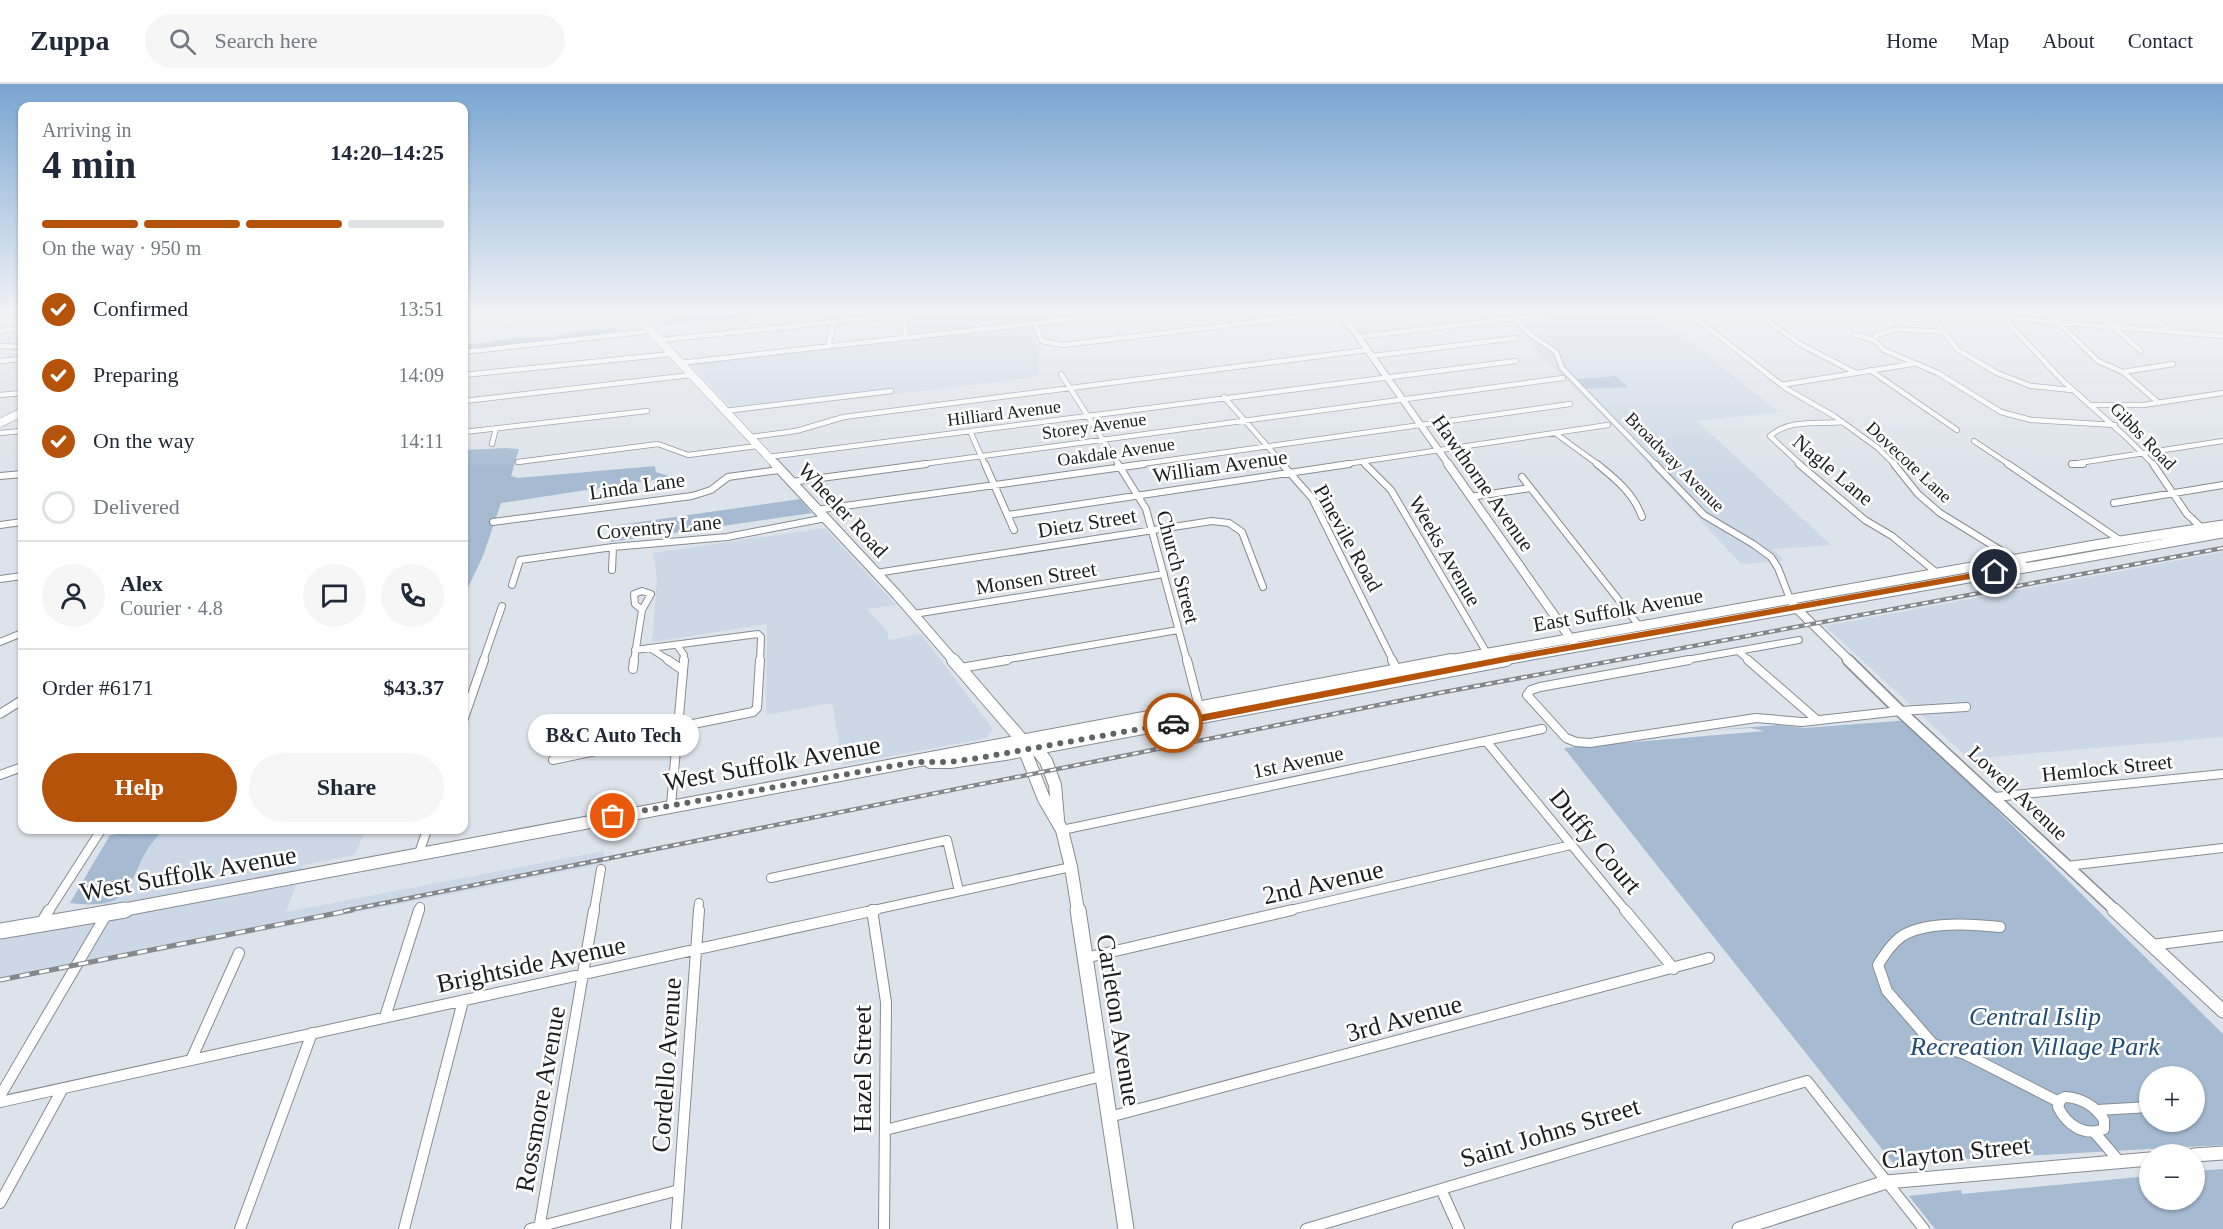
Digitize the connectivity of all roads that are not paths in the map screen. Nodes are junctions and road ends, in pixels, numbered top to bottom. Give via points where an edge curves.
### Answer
1 (568, 364) edge
2 (681, 364) edge
3 (1272, 364) edge
4 (1378, 364) edge
5 (1486, 364) edge
6 (1560, 364) edge
7 (1755, 364) edge
8 (1840, 364) edge
9 (1905, 364) edge
10 (1917, 364) edge
11 (1982, 364) edge
12 (2048, 364) edge
13 (2107, 364) edge
14 (2170, 364) edge
15 (1870, 370) junction
16 (1854, 372) junction
17 (2123, 372) junction
18 (1060, 374) dead end
19 (468, 375) edge
20 (691, 375) junction
21 (1386, 376) junction
22 (1563, 378) dead end
23 (1781, 385) junction
24 (1070, 388) junction
25 (2072, 390) junction
26 (891, 391) dead end
27 (18, 393) edge
28 (2223, 393) edge
29 (0, 395) edge
30 (1224, 397) junction
31 (1402, 400) junction
32 (468, 401) edge
33 (2159, 403) junction
34 (1570, 404) dead end
35 (2090, 405) junction
36 (647, 411) dead end
37 (725, 411) junction
38 (18, 414) edge
39 (1087, 415) junction
40 (1244, 420) junction
41 (1843, 422) junction
42 (0, 423) edge
43 (1420, 424) junction
44 (1608, 425) dead end
45 (2115, 425) junction
46 (496, 428) junction
47 (1957, 430) dead end
48 (18, 431) edge
49 (970, 431) junction
50 (468, 432) edge
51 (0, 433) edge
52 (1555, 433) junction
53 (750, 437) junction
54 (1103, 440) junction
55 (1974, 441) dead end
56 (2223, 441) edge
57 (492, 444) dead end
58 (757, 446) junction
59 (1265, 446) junction
60 (1438, 450) junction
61 (2144, 453) junction
62 (981, 456) junction
63 (768, 457) junction
64 (518, 462) dead end
65 (1363, 462) junction
66 (2072, 464) dead end
67 (1119, 467) junction
68 (780, 470) junction
69 (1289, 473) junction
70 (18, 474) edge
71 (0, 476) edge
72 (1522, 477) dead end
73 (791, 482) junction
74 (994, 484) junction
75 (2223, 485) edge
76 (1530, 489) junction
77 (2174, 493) junction
78 (1138, 495) junction
79 (1470, 497) junction
80 (2114, 503) dead end
81 (816, 510) junction
82 (1008, 514) junction
83 (1642, 517) dead end
84 (826, 518) junction
85 (493, 522) dead end
86 (18, 523) edge
87 (0, 525) edge
88 (2223, 525) edge
89 (2202, 528) junction
90 (1014, 530) dead end
91 (1153, 530) junction
92 (2223, 533) edge
93 (2211, 535) junction
94 (2120, 541) junction
95 (613, 547) junction
96 (2130, 548) junction
97 (2015, 559) junction
98 (2026, 566) junction
99 (612, 570) dead end
100 (876, 573) junction
101 (1937, 573) junction
102 (1164, 574) junction
103 (18, 577) edge
104 (0, 579) edge
105 (512, 585) dead end
106 (1263, 587) dead end
107 (1793, 603) junction
108 (502, 606) dead end
109 (642, 610) dead end
110 (914, 614) junction
111 (1178, 630) junction
112 (1642, 630) junction
113 (18, 635) edge
114 (1799, 640) dead end
115 (0, 642) edge
116 (1573, 642) junction
117 (677, 645) junction
118 (650, 648) junction
119 (635, 650) junction
120 (1739, 652) junction
121 (1489, 657) junction
122 (961, 668) junction
123 (633, 669) dead end
124 (681, 669) junction
125 (1400, 674) junction
126 (18, 703) edge
127 (468, 706) edge
128 (1966, 707) dead end
129 (1900, 711) junction
130 (1201, 712) junction
131 (0, 714) edge
132 (1817, 720) junction
133 (1542, 729) dead end
134 (677, 730) junction
135 (1072, 741) junction
136 (1486, 741) junction
137 (1027, 746) junction
138 (553, 760) dead end
139 (18, 768) edge
140 (1049, 768) junction
141 (1034, 771) joint
142 (2223, 774) edge
143 (0, 775) edge
144 (1995, 797) junction
145 (671, 805) junction
146 (1060, 824) junction
147 (98, 834) edge
148 (426, 834) edge
149 (1571, 845) junction
150 (2223, 848) edge
151 (419, 854) junction
152 (2067, 866) junction
153 (1071, 867) junction
154 (601, 870) dead end
155 (771, 878) dead end
156 (960, 891) junction
157 (699, 903) dead end
158 (420, 907) dead end
159 (872, 910) junction
160 (108, 913) junction
161 (40, 924) junction
162 (2000, 927) dead end
163 (0, 931) edge
164 (2223, 936) edge
165 (2152, 945) junction
166 (697, 948) junction
167 (239, 953) dead end
168 (1085, 958) junction
169 (1709, 958) dead end
170 (1674, 969) junction
171 (583, 974) junction
172 (463, 1000) junction
173 (2223, 1011) edge
174 (385, 1017) junction
175 (312, 1033) junction
176 (191, 1060) junction
177 (1102, 1076) junction
178 (63, 1088) junction
179 (0, 1096) edge
180 (0, 1102) edge
181 (2059, 1102) junction
182 (2139, 1108) edge
183 (2097, 1110) junction
184 (1109, 1117) junction
185 (885, 1131) junction
186 (2096, 1132) junction
187 (2223, 1153) edge
188 (2205, 1154) edge
189 (2139, 1160) edge
190 (2119, 1161) junction
191 (1886, 1182) junction
192 (1441, 1189) junction
193 (679, 1191) junction
194 (0, 1203) edge
195 (536, 1228) edge
196 (240, 1229) edge
197 (404, 1229) edge
198 (676, 1229) edge
199 (884, 1229) edge
200 (1126, 1229) edge
201 (1306, 1229) edge
202 (1459, 1229) edge
203 (1739, 1229) edge
204 (1924, 1229) edge

1 - 19 street
2 - 20 main road, Wheeler Road
3 - 24 street
4 - 21 street, Hawthorne Avenue
5 - 21 street, Hilliard Avenue
6 - 107 street, Broadway Avenue via 1704,514 1772,559
7 - 23 street, Dovecote Lane
8 - 16 street
9 - 15 street
10 - 45 street via 2013,416
11 - 25 street via 2005,378 2031,386
12 - 25 street, Gibbs Road
13 - 17 street
14 - 17 street
15 - 16 street
15 - 47 street
16 - 23 street
17 - 33 street
18 - 24 street, Church Street
20 - 32 street
20 - 37 main road, Wheeler Road
21 - 30 street, Hilliard Avenue
21 - 31 street, Hawthorne Avenue
22 - 31 street, Storey Avenue
23 - 41 street, Dovecote Lane
24 - 39 street, Church Street
24 - 53 street via 844,417 795,431
25 - 35 street, Gibbs Road
26 - 37 street
27 - 29 street
28 - 33 street
30 - 39 street, Hilliard Avenue
30 - 40 street, Pinevile Road
31 - 40 street, Storey Avenue
31 - 43 street, Hawthorne Avenue
33 - 35 street via 2127,407
34 - 43 street, Oakdale Avenue
35 - 45 street, Gibbs Road
36 - 46 street
37 - 53 main road, Wheeler Road
38 - 42 main road
39 - 49 street, Hilliard Avenue
39 - 54 street, Church Street
40 - 54 street, Storey Avenue
40 - 59 street, Pinevile Road
41 - 97 street, Dovecote Lane via 1884,454 1926,502
41 - 101 street, Nagle Lane via 1786,426 1770,436 1865,520 1892,536
43 - 59 street, Oakdale Avenue
43 - 60 street, Hawthorne Avenue
44 - 52 street, William Avenue
45 - 61 street, Gibbs Road
46 - 50 street
46 - 57 street
48 - 51 street
49 - 62 street
49 - 63 street, Hilliard Avenue
52 - 60 street, William Avenue
52 - 83 street via 1618,482 1641,507
53 - 58 main road, Wheeler Road
54 - 62 street, Storey Avenue
54 - 67 street, Church Street
55 - 94 street
56 - 61 street
58 - 63 main road, Wheeler Road
58 - 64 street via 680,454 658,444
59 - 67 street, Oakdale Avenue
59 - 69 street, Pinevile Road
60 - 65 street, William Avenue
60 - 79 street, Hawthorne Avenue
61 - 66 street
61 - 77 street, Gibbs Road
62 - 73 street, Storey Avenue
62 - 74 street
63 - 68 main road, Wheeler Road
65 - 69 street, William Avenue
65 - 121 street, Weeks Avenue via 1390,490
67 - 74 street, Oakdale Avenue
67 - 78 street, Church Street
68 - 73 main road, Wheeler Road
68 - 85 street, Linda Lane via 728,477 711,490 692,496
69 - 78 street, William Avenue
69 - 125 street, Pinevile Road via 1312,498
70 - 71 street
72 - 76 street
73 - 81 main road, Wheeler Road
74 - 81 street, Oakdale Avenue
74 - 82 street
75 - 77 street
76 - 79 street
76 - 112 street
77 - 80 street
77 - 89 street, Gibbs Road
78 - 82 street, William Avenue
78 - 91 street, Church Street
79 - 116 street, Hawthorne Avenue
81 - 84 main road, Wheeler Road
82 - 90 street
84 - 95 street, Coventry Lane via 727,537
84 - 100 main road, Wheeler Road
86 - 87 street
88 - 89 main road, East Suffolk Avenue
89 - 93 street, Gibbs Road
89 - 94 main road, East Suffolk Avenue
91 - 100 street, Dietz Street
91 - 102 street, Church Street
91 - 106 street, Dietz Street via 1212,521 1238,527
92 - 93 main road, East Suffolk Avenue
93 - 96 main road, East Suffolk Avenue
94 - 96 street
94 - 97 main road, East Suffolk Avenue
95 - 99 street
95 - 105 street, Coventry Lane via 520,560
96 - 98 main road, East Suffolk Avenue
97 - 98 street, Dovecote Lane
97 - 101 main road, East Suffolk Avenue
98 - 107 main road, East Suffolk Avenue
100 - 110 main road, Wheeler Road
101 - 107 main road, East Suffolk Avenue
102 - 110 street, Monsen Street
102 - 111 street, Church Street
103 - 104 street
107 - 112 main road, East Suffolk Avenue
107 - 129 street, Lowell Avenue
108 - 127 street
109 - 119 street
110 - 122 main road, Wheeler Road
111 - 122 street
111 - 130 street, Church Street
112 - 116 main road, East Suffolk Avenue
113 - 115 street
114 - 120 street
116 - 121 main road, East Suffolk Avenue
117 - 118 street
117 - 124 street via 684,654
117 - 134 street via 750,634 761,637 757,708
118 - 119 street
118 - 124 street
119 - 123 street
120 - 132 street
120 - 132 street via 1540,687 1527,695 1566,738 1576,742 1756,718
121 - 125 main road, East Suffolk Avenue
122 - 137 main road, Wheeler Road
124 - 134 street
125 - 130 main road, East Suffolk Avenue
126 - 131 street
128 - 129 street
129 - 132 street
129 - 144 street, Lowell Avenue
130 - 135 main road, East Suffolk Avenue
130 - 137 main road, East Suffolk Avenue
133 - 136 street, 1st Avenue
134 - 138 street
134 - 145 street
135 - 137 main road, East Suffolk Avenue
135 - 140 main road via 1054,752
136 - 146 street, 1st Avenue
136 - 149 street, Duffy Court
137 - 140 main road, Wheeler Road via 1041,753
137 - 141 main road, Wheeler Road
137 - 145 main road, West Suffolk Avenue via 950,762 915,762
139 - 143 street
140 - 146 main road, Carleton Avenue via 1058,798
141 - 146 main road, Carleton Avenue via 1044,800
142 - 144 street, Hemlock Street
144 - 152 street, Lowell Avenue
145 - 151 main road, West Suffolk Avenue
146 - 153 main road, Carleton Avenue
147 - 161 street
148 - 151 street
149 - 168 street, 2nd Avenue
149 - 170 street, Duffy Court
150 - 152 street
151 - 160 main road, West Suffolk Avenue
152 - 165 street, Lowell Avenue
153 - 156 street, Brightside Avenue
153 - 168 main road, Carleton Avenue
154 - 171 street, Rossmore Avenue
155 - 156 street via 946,840
156 - 159 street, Brightside Avenue
157 - 166 street, Cordello Avenue
158 - 174 street
159 - 166 street, Brightside Avenue
159 - 185 street, Hazel Street via 886,1002
160 - 161 main road, West Suffolk Avenue
160 - 179 street
161 - 163 main road, West Suffolk Avenue
162 - 181 street via 1982,924 1910,932 1890,947 1878,965 1887,991 1933,1044 1965,1054
164 - 165 street
165 - 173 street, Lowell Avenue
166 - 171 street, Brightside Avenue
166 - 193 street, Cordello Avenue
167 - 176 street
168 - 177 main road, Carleton Avenue
169 - 170 street, 3rd Avenue
170 - 184 street, 3rd Avenue
171 - 172 street, Brightside Avenue
171 - 195 street, Rossmore Avenue
172 - 174 street, Brightside Avenue
172 - 197 street
174 - 175 street, Brightside Avenue
175 - 176 street, Brightside Avenue
175 - 196 street
176 - 178 street, Brightside Avenue
177 - 184 main road, Carleton Avenue
177 - 185 street
178 - 180 street, Brightside Avenue
178 - 194 street
181 - 183 street via 2071,1097
181 - 186 street via 2060,1112 2069,1122
182 - 183 street
183 - 186 street via 2105,1125
184 - 200 main road, Carleton Avenue
185 - 199 street, Hazel Street
186 - 190 street
187 - 188 street
189 - 190 street, Clayton Street
190 - 191 street, Clayton Street
191 - 192 street, Saint Johns Street via 1808,1081
191 - 203 street, Clayton Street
191 - 204 street
192 - 201 street, Saint Johns Street
192 - 202 street
193 - 195 street
193 - 198 street, Cordello Avenue

